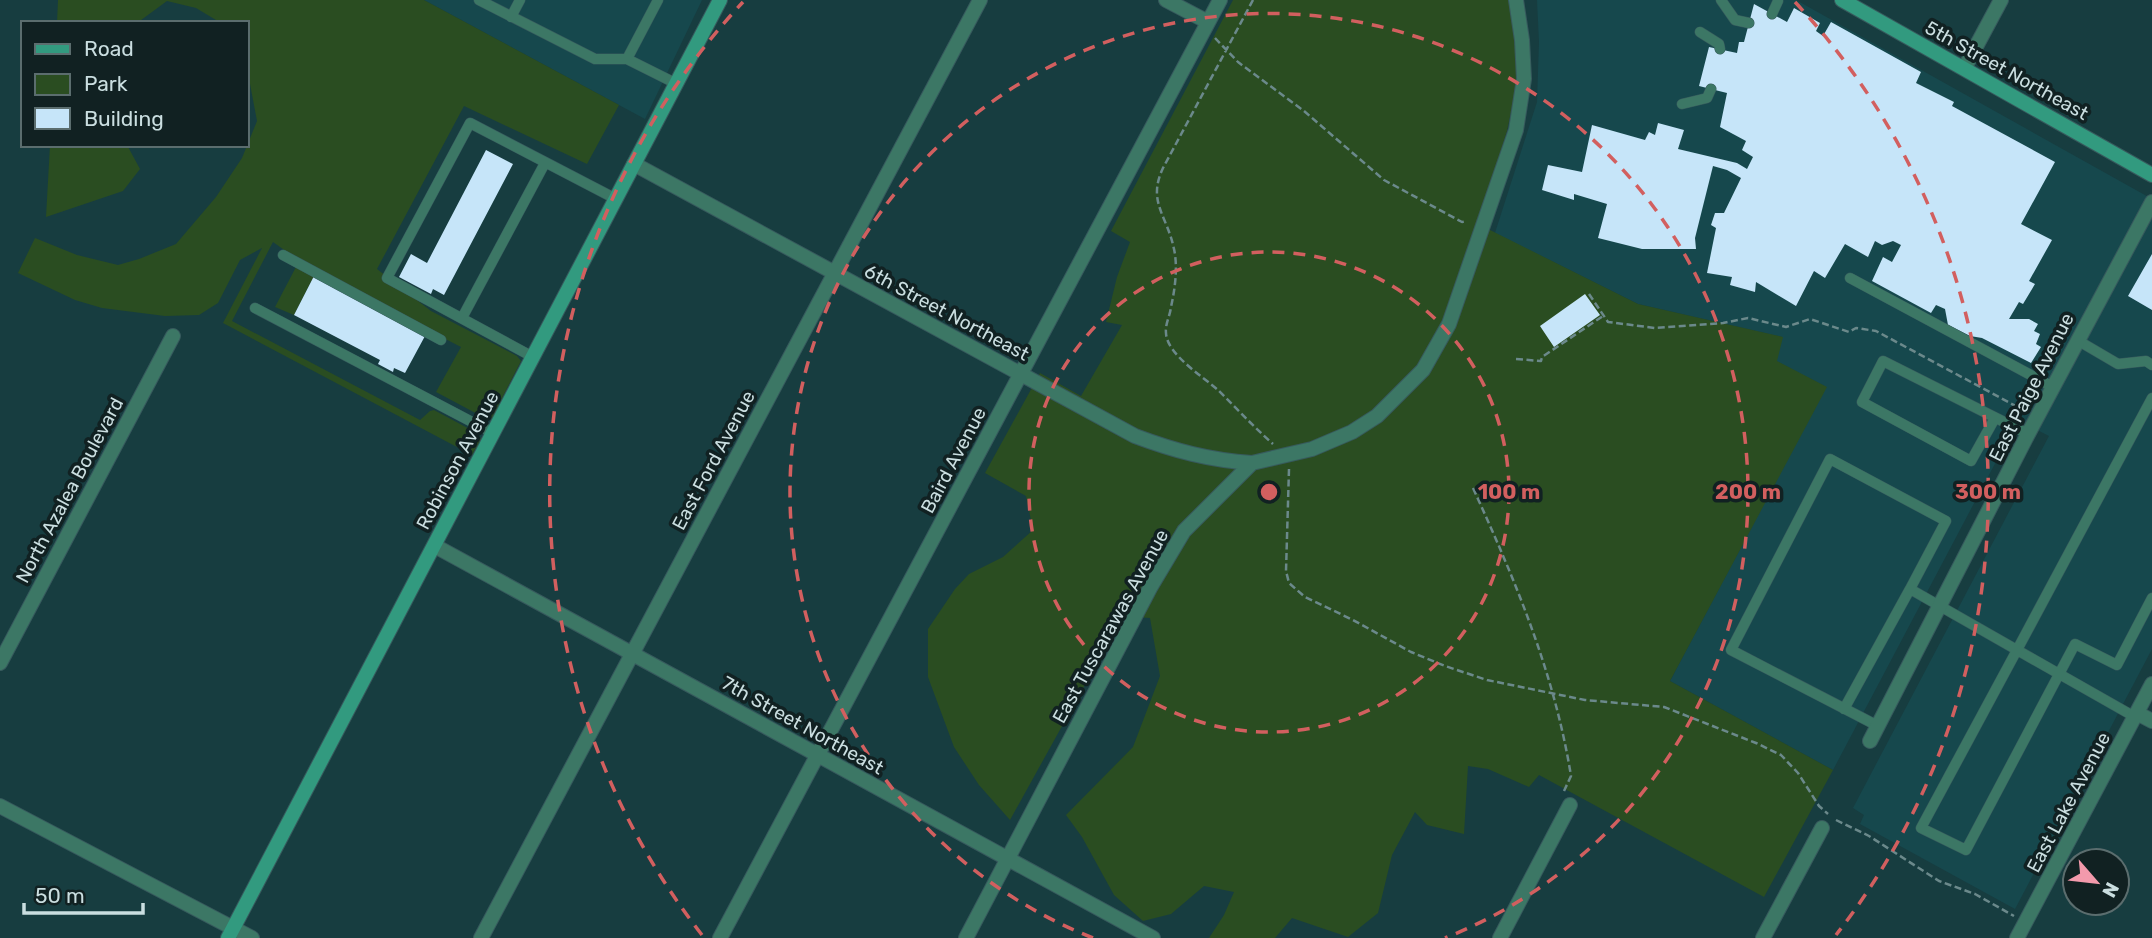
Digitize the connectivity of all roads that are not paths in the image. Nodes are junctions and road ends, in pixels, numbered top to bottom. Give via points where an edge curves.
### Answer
1 (479, 0) edge
2 (520, 0) edge
3 (658, 0) edge
4 (720, 0) edge
5 (980, 0) edge
6 (1166, 0) edge
7 (1220, 0) edge
8 (1516, 0) edge
9 (1721, 0) edge
10 (1773, 0) edge
11 (1778, 0) edge
12 (1842, 0) edge
13 (2001, 0) edge
14 (1772, 14) dead end
15 (511, 17) junction
16 (1749, 23) dead end
17 (1206, 26) junction
18 (1700, 32) dead end
19 (1720, 50) dead end
20 (627, 59) junction
21 (1965, 67) junction
22 (677, 84) junction
23 (1711, 89) dead end
24 (1682, 104) dead end
25 (545, 163) junction
26 (634, 164) junction
27 (2152, 175) edge
28 (616, 199) junction
29 (2152, 202) edge
30 (284, 255) dead end
31 (834, 273) junction
32 (1850, 278) dead end
33 (255, 308) dead end
34 (462, 318) junction
35 (173, 336) dead end
36 (441, 340) dead end
37 (2077, 340) junction
38 (533, 357) junction
39 (2152, 365) edge
40 (1020, 374) junction
41 (2053, 387) junction
42 (2152, 398) edge
43 (1995, 418) junction
44 (494, 433) junction
45 (2028, 434) junction
46 (1252, 463) junction
47 (435, 545) junction
48 (1910, 589) junction
49 (2152, 598) edge
50 (1940, 607) junction
51 (2017, 650) junction
52 (632, 654) junction
53 (0, 663) edge
54 (2059, 674) junction
55 (2152, 684) edge
56 (1844, 709) junction
57 (2136, 715) junction
58 (2152, 721) edge
59 (1878, 726) junction
60 (1870, 741) dead end
61 (818, 754) junction
62 (1565, 801) road end
63 (0, 806) edge
64 (1822, 828) dead end
65 (1008, 858) junction
66 (231, 933) edge
67 (252, 938) edge
68 (481, 938) edge
69 (720, 938) edge
70 (966, 938) edge
71 (1153, 938) edge
72 (1500, 938) edge
73 (1763, 938) edge
74 (2017, 938) edge

1 - 15 lane
2 - 15 lane
3 - 20 lane
4 - 22 main road, Robinson Avenue
5 - 31 street, East Ford Avenue
6 - 17 street
7 - 17 street, Baird Avenue
8 - 46 street via 1524,79 1516,130 1449,324 1423,370 1377,416 1352,432 1312,449
9 - 16 lane via 1735,19
10 - 11 lane
11 - 14 lane
12 - 21 main road, 5th Street Northeast
13 - 21 street
15 - 20 lane via 595,60
17 - 40 street, Baird Avenue
18 - 19 lane via 1719,44
20 - 22 lane
21 - 27 main road, 5th Street Northeast
22 - 26 main road, Robinson Avenue
23 - 24 lane via 1707,98
25 - 28 lane
25 - 34 lane
25 - 34 lane via 470,123 387,278
26 - 28 main road, Robinson Avenue
26 - 31 street, 6th Street Northeast
28 - 38 main road, Robinson Avenue
29 - 37 street, East Paige Avenue
30 - 36 lane
31 - 40 street, 6th Street Northeast
31 - 52 street, East Ford Avenue
32 - 41 lane
33 - 44 lane
34 - 38 lane
35 - 53 street, North Azalea Boulevard
37 - 39 lane via 2118,363 2146,361
37 - 41 street, East Paige Avenue
38 - 44 main road, Robinson Avenue
40 - 46 street, 6th Street Northeast via 1135,436 1176,452
40 - 61 street, Baird Avenue
41 - 45 street, East Paige Avenue
42 - 51 lane
43 - 43 lane via 1883,361 1862,402 1971,461
43 - 45 lane
44 - 47 main road, Robinson Avenue
45 - 50 street, East Paige Avenue
46 - 65 street, East Tuscarawas Avenue via 1184,531 1166,559
47 - 52 street, 7th Street Northeast
47 - 66 main road, Robinson Avenue
48 - 50 lane
48 - 56 lane
48 - 56 lane via 1945,521 1830,460 1731,650
49 - 54 lane via 2117,666 2075,644
50 - 51 lane
50 - 59 street, East Paige Avenue
51 - 54 lane
51 - 54 lane via 1921,828 1966,849
52 - 61 street, 7th Street Northeast
52 - 68 street, East Ford Avenue
54 - 57 lane
55 - 57 street, East Lake Avenue
56 - 59 lane
57 - 58 street
57 - 74 street, East Lake Avenue
59 - 60 street, East Paige Avenue
61 - 65 street, 7th Street Northeast
61 - 69 street, Baird Avenue
62 - 72 street
63 - 66 street
64 - 73 street
65 - 70 street, East Tuscarawas Avenue
65 - 71 street, 7th Street Northeast
66 - 67 street

